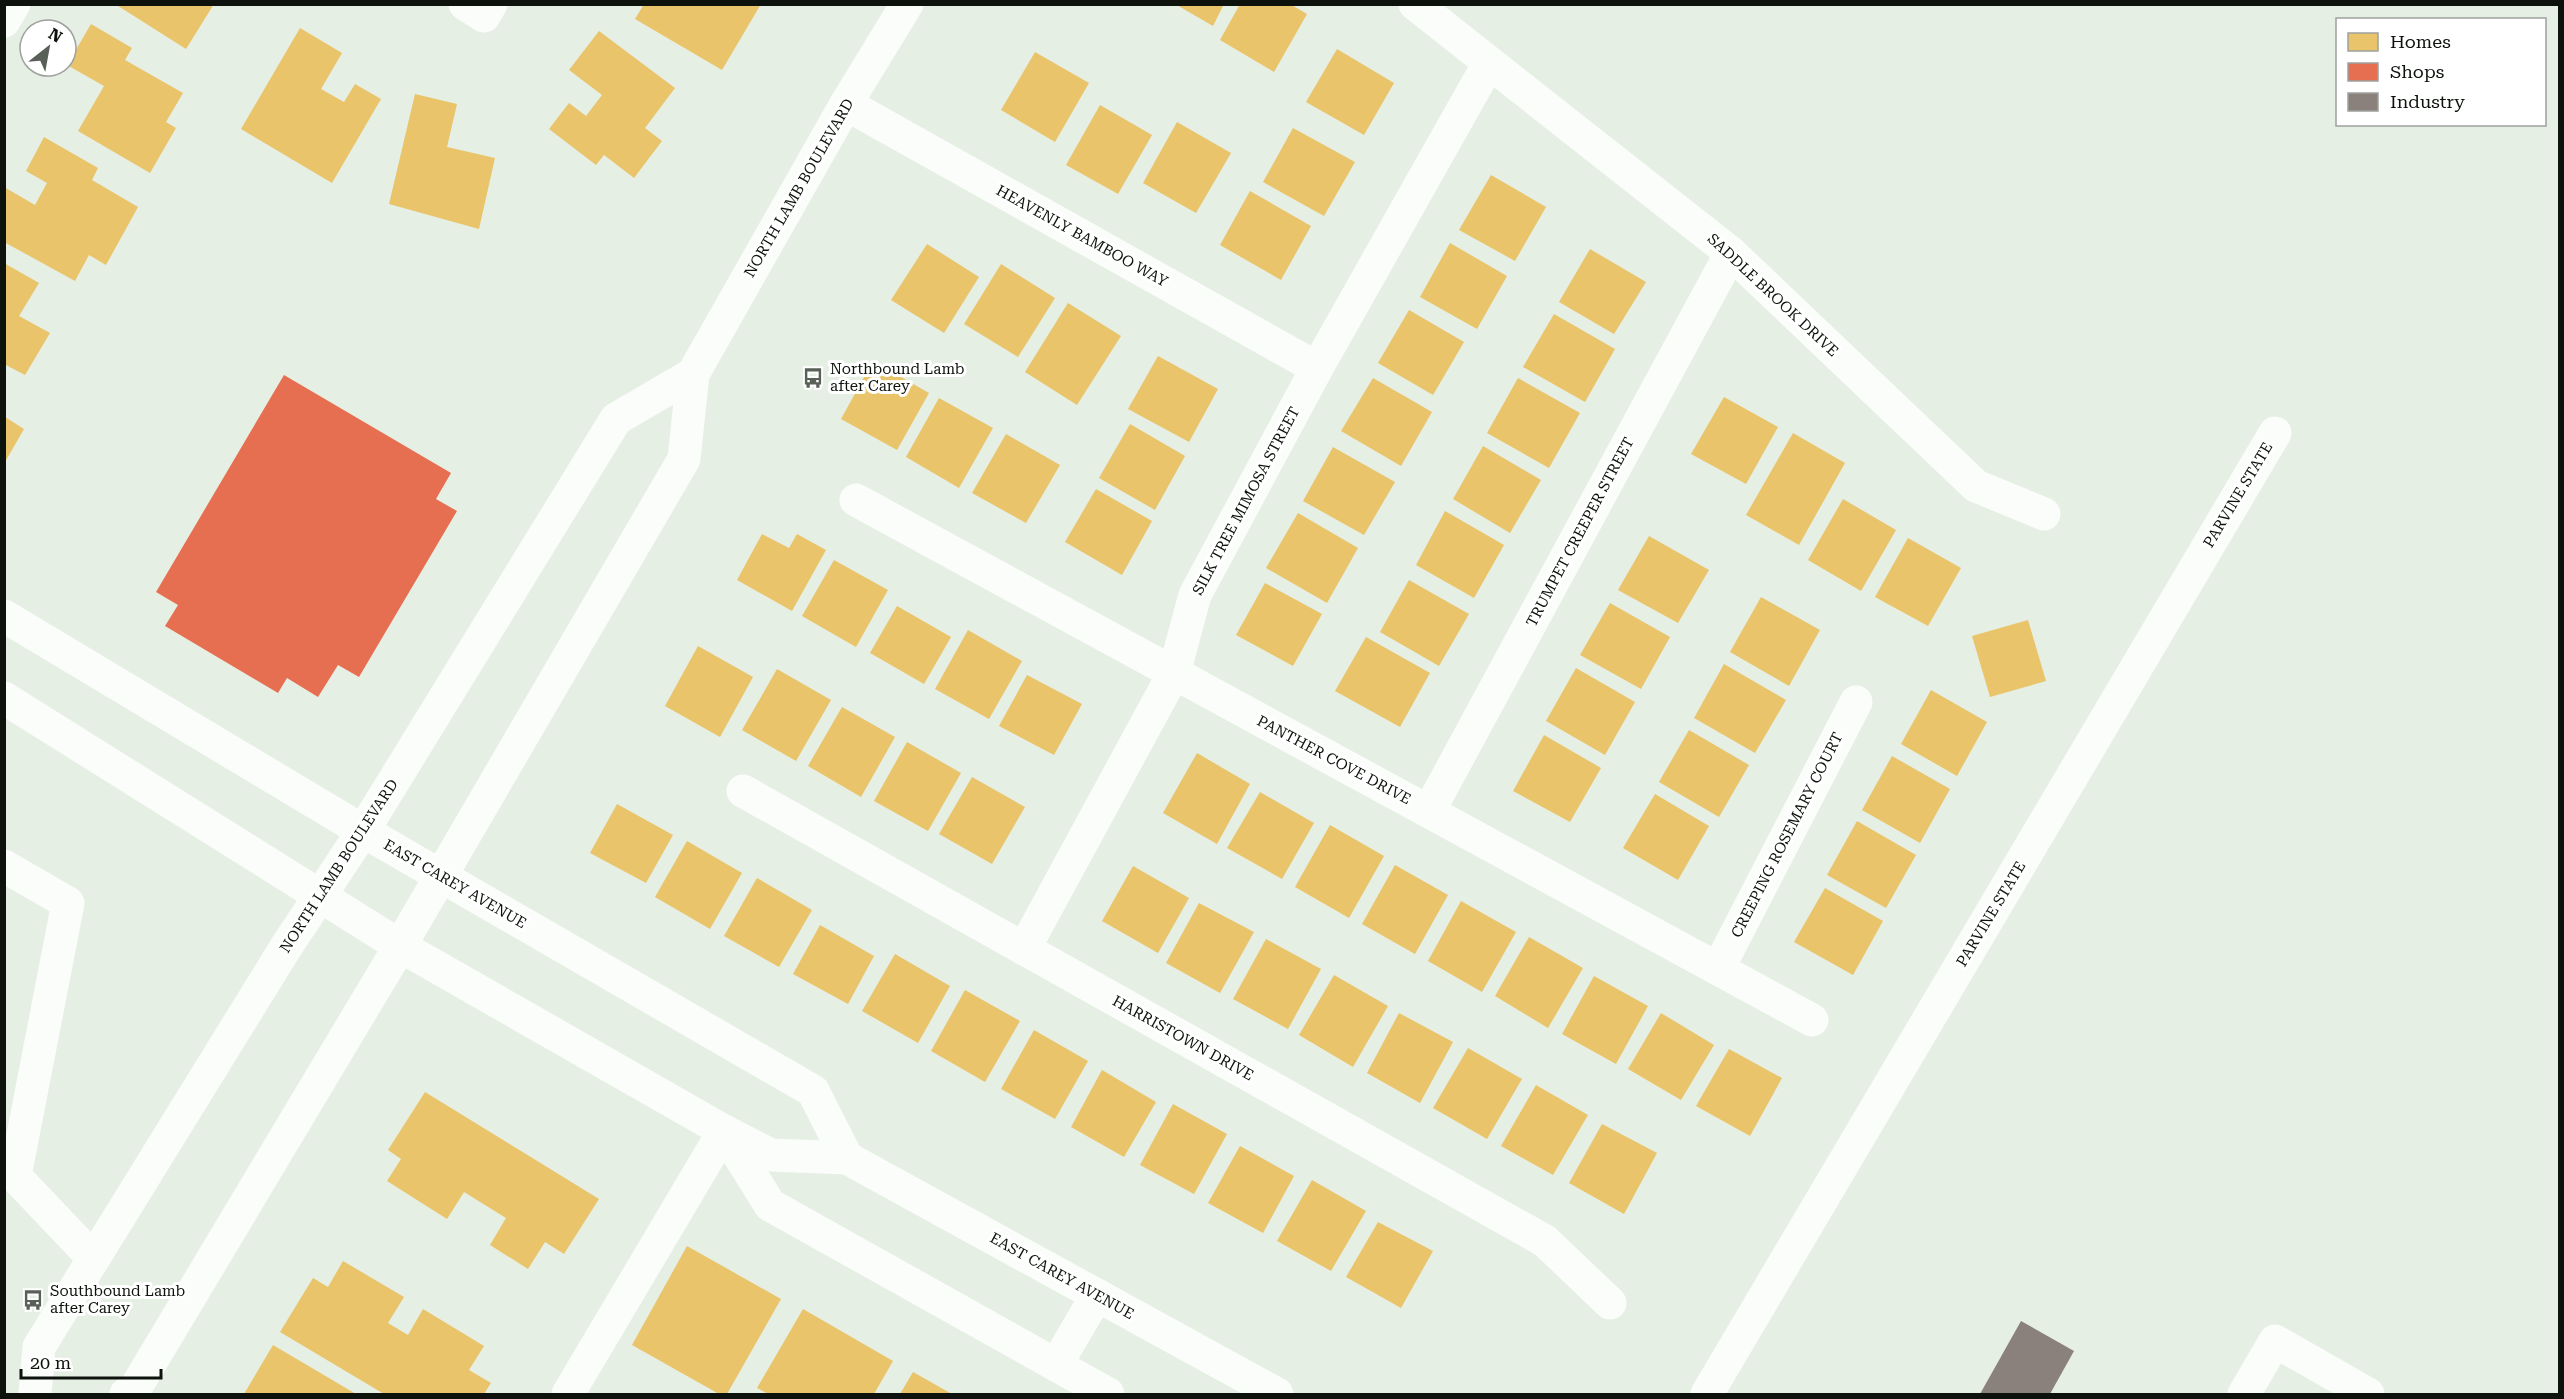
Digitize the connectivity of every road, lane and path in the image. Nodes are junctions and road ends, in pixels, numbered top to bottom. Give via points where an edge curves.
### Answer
1 (14, 4) edge
2 (907, 4) edge
3 (1415, 4) edge
4 (4, 21) edge
5 (1489, 63) junction
6 (846, 104) junction
7 (1731, 253) junction
8 (1317, 368) junction
9 (693, 374) junction
10 (2275, 433) dead end
11 (856, 500) dead end
12 (2044, 514) dead end
13 (4, 616) edge
14 (1174, 673) junction
15 (4, 698) edge
16 (1856, 702) dead end
17 (743, 791) dead end
18 (1429, 811) junction
19 (363, 831) junction
20 (4, 866) edge
21 (440, 875) junction
22 (319, 896) junction
23 (400, 946) junction
24 (1024, 949) junction
25 (1718, 969) junction
26 (1812, 1020) dead end
27 (724, 1131) junction
28 (848, 1158) junction
29 (92, 1257) junction
30 (1097, 1295) junction
31 (1610, 1302) dead end
32 (1056, 1365) junction
33 (35, 1395) edge
34 (126, 1395) edge
35 (568, 1395) edge
36 (1108, 1395) edge
37 (1277, 1395) edge
38 (1707, 1395) edge
39 (2244, 1395) edge
40 (2368, 1395) edge

1 - 4 street
2 - 6 street, NORTH LAMB BOULEVARD
3 - 5 street, SADDLE BROOK DRIVE
5 - 7 street, SADDLE BROOK DRIVE
5 - 8 street, SILK TREE MIMOSA STREET
6 - 8 street, HEAVENLY BAMBOO WAY
6 - 9 street, NORTH LAMB BOULEVARD
7 - 12 street, SADDLE BROOK DRIVE via 1976,486
7 - 18 street, TRUMPET CREEPER STREET
8 - 14 street, SILK TREE MIMOSA STREET via 1195,595
9 - 19 street, NORTH LAMB BOULEVARD via 616,419
9 - 21 street, NORTH LAMB BOULEVARD via 684,459
10 - 38 street, PARVINE STATE
11 - 14 street, PANTHER COVE DRIVE
13 - 19 street, EAST CAREY AVENUE
14 - 18 street, PANTHER COVE DRIVE
14 - 24 street, SILK TREE MIMOSA STREET
15 - 22 street, EAST CAREY AVENUE
16 - 25 street, CREEPING ROSEMARY COURT
17 - 24 street, HARRISTOWN DRIVE
18 - 25 street, PANTHER COVE DRIVE
19 - 21 street, EAST CAREY AVENUE
19 - 22 street, NORTH LAMB BOULEVARD
20 - 29 street via 68,903 15,1176
21 - 23 street, NORTH LAMB BOULEVARD
21 - 28 street, EAST CAREY AVENUE via 813,1091
22 - 23 street, EAST CAREY AVENUE
22 - 29 street, NORTH LAMB BOULEVARD
23 - 27 street, EAST CAREY AVENUE
23 - 34 street, NORTH LAMB BOULEVARD via 136,1388
24 - 31 street, HARRISTOWN DRIVE via 1545,1241
25 - 26 street, PANTHER COVE DRIVE
27 - 28 street, EAST CAREY AVENUE via 771,1155
27 - 32 street via 770,1205
27 - 35 street
28 - 30 street, EAST CAREY AVENUE
29 - 33 street, NORTH LAMB BOULEVARD via 39,1347
30 - 32 street
30 - 37 street, EAST CAREY AVENUE
32 - 36 street
39 - 40 street via 2274,1341

